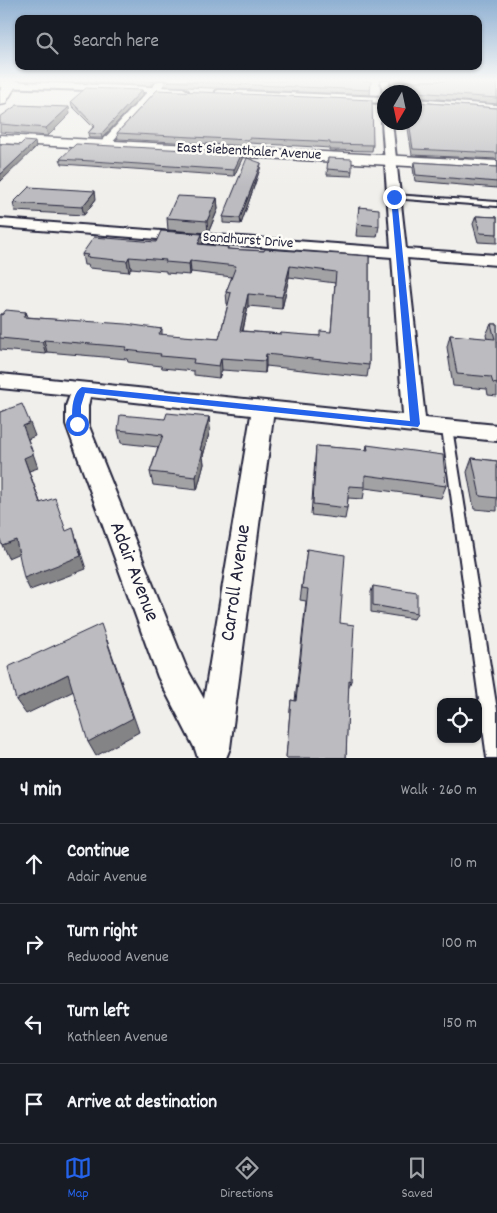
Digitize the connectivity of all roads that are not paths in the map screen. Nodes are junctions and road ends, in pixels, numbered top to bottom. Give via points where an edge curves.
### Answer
1 (130, 116) edge
2 (388, 130) edge
3 (0, 138) edge
4 (106, 143) junction
5 (23, 145) junction
6 (0, 146) edge
7 (391, 160) junction
8 (497, 166) edge
9 (394, 197) junction
10 (497, 204) edge
11 (0, 223) edge
12 (398, 252) junction
13 (497, 260) edge
14 (0, 381) edge
15 (82, 390) junction
16 (262, 409) junction
17 (415, 424) junction
18 (447, 428) junction
19 (497, 433) edge
20 (212, 753) edge
21 (496, 758) edge

1 - 4 street
2 - 7 street
3 - 5 main road, East Siebenthaler Avenue
4 - 5 main road, East Siebenthaler Avenue
4 - 7 main road, East Siebenthaler Avenue
5 - 6 lane
7 - 8 main road, East Siebenthaler Avenue
7 - 9 street
9 - 10 lane
9 - 12 street
11 - 12 street, Sandhurst Drive
12 - 13 street, Sandhurst Drive
12 - 17 street
14 - 15 street
15 - 16 street
15 - 20 street, Adair Avenue via 77,406 77,424 174,677
16 - 17 street
16 - 20 street, Carroll Avenue
17 - 18 street
18 - 19 street
18 - 21 lane

